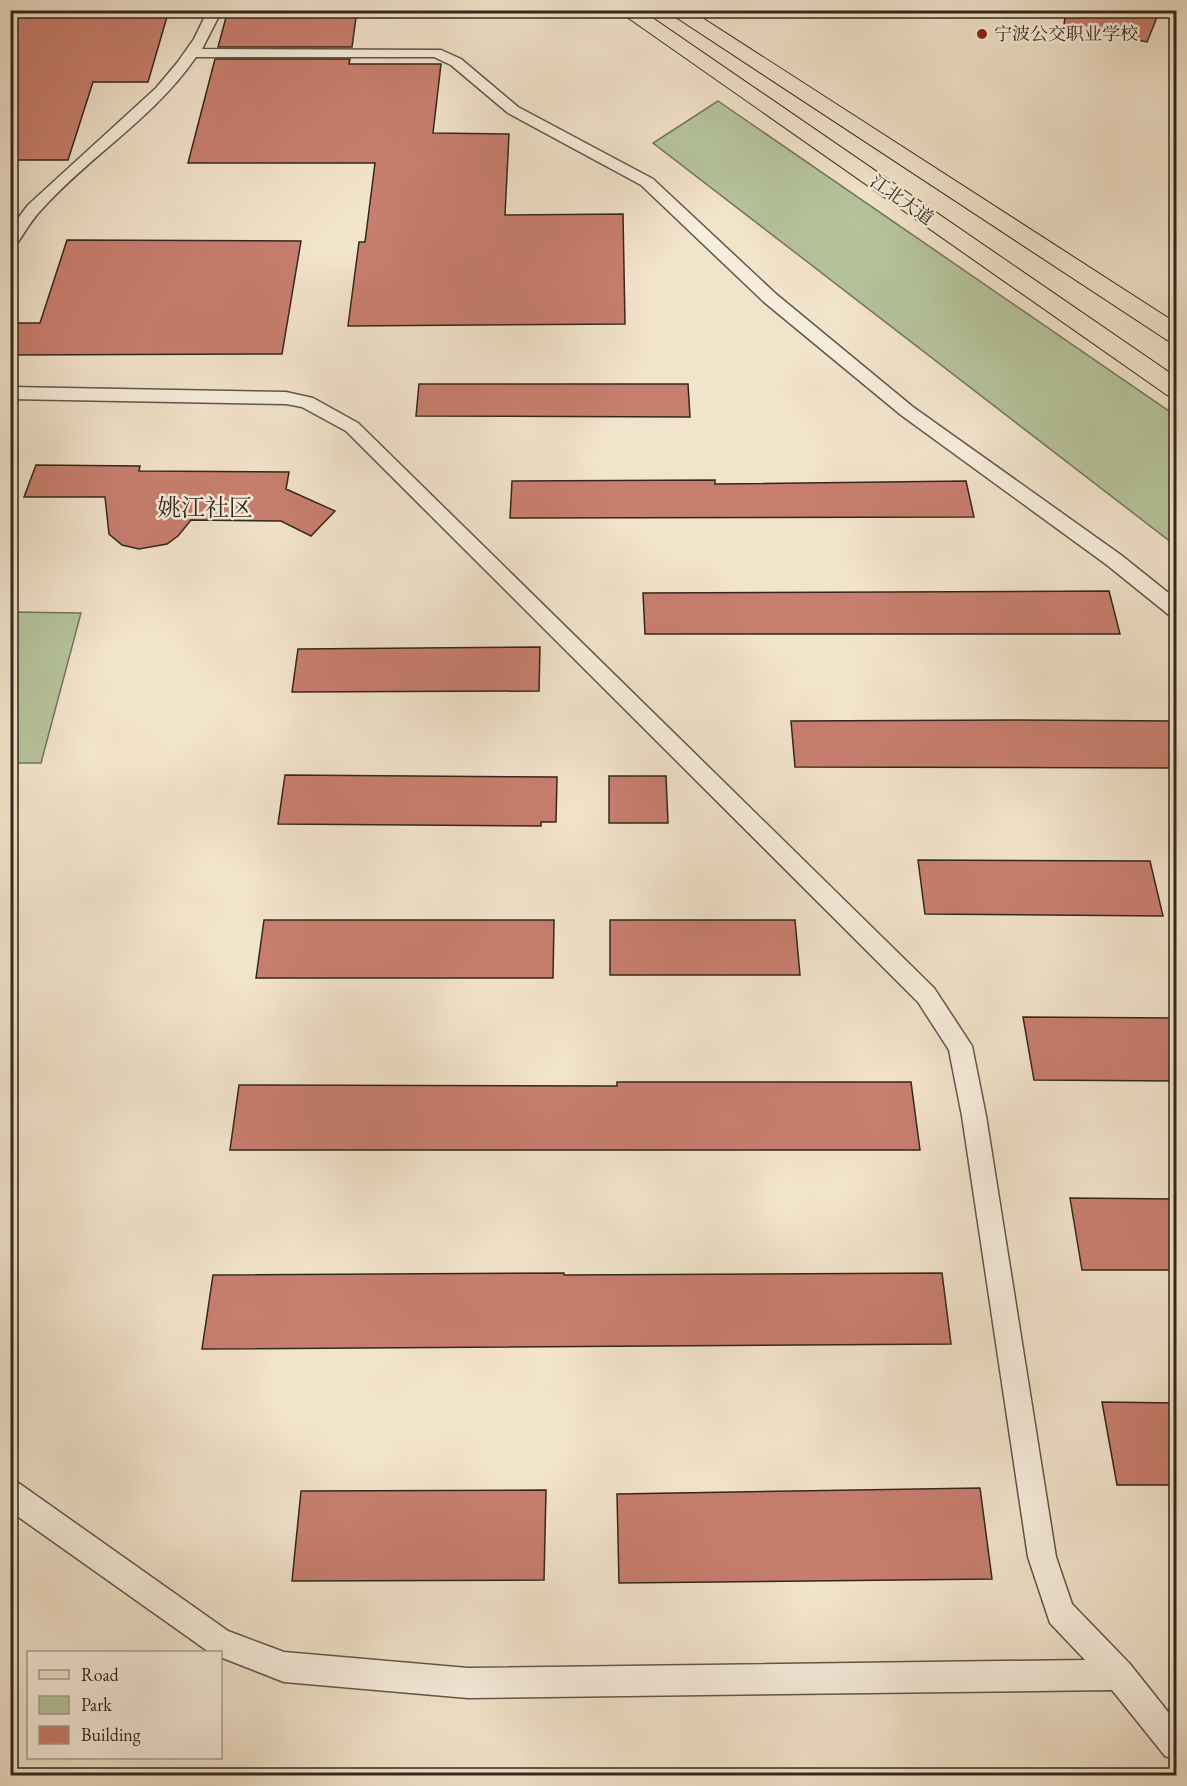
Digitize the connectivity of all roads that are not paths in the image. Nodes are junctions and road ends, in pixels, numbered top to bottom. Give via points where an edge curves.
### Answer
1 (215, 10) edge
2 (627, 10) edge
3 (675, 10) edge
4 (192, 53) junction
5 (10, 241) edge
6 (1176, 334) edge
7 (1176, 389) edge
8 (10, 393) edge
9 (1176, 610) edge
10 (10, 1494) edge
11 (1119, 1675) junction
12 (1176, 1745) edge

1 - 4 lane
2 - 7 main road, 江北大道
3 - 6 main road, 江北大道
4 - 5 lane via 159,93 37,204
4 - 9 lane via 436,53 456,62 513,110 647,182 770,298 907,411 1114,560
8 - 11 lane via 286,398 307,402 352,427 926,995 960,1046 1042,1557 1060,1613
10 - 11 lane via 219,1642 284,1667 468,1683
11 - 12 lane

